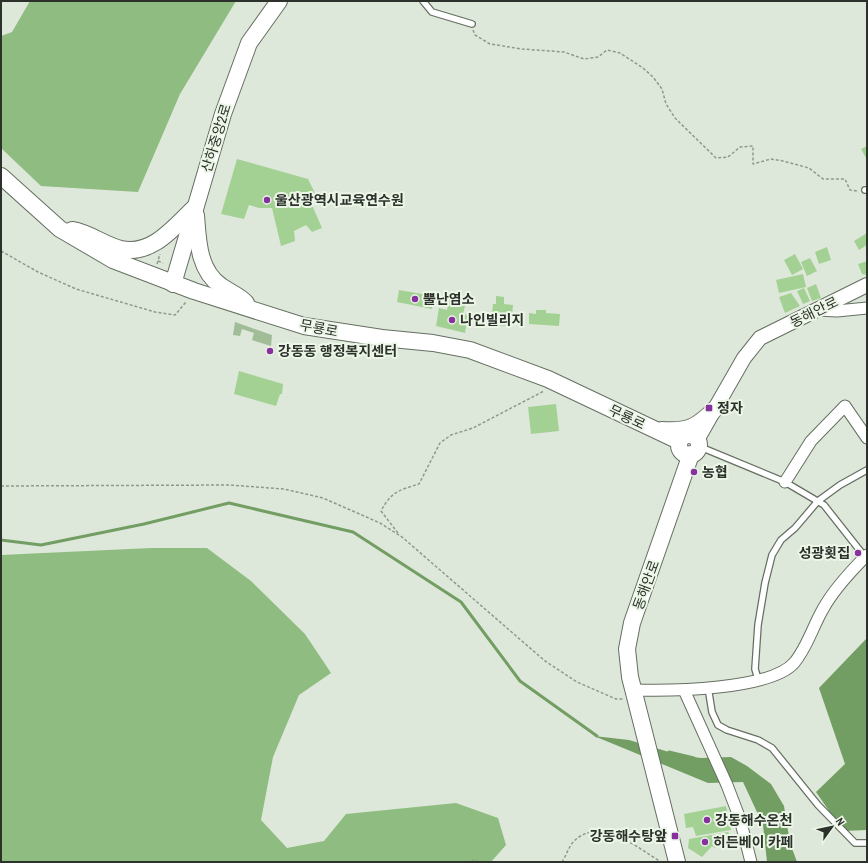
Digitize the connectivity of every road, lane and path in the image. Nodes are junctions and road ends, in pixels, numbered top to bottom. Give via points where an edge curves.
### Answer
1 (279, 1) edge
2 (423, 1) edge
3 (472, 24) joint
4 (1, 176) edge
5 (866, 190) edge
6 (195, 208) junction
7 (60, 229) junction
8 (162, 250) dead end
9 (1, 251) edge
10 (158, 261) junction
11 (163, 263) dead end
12 (156, 267) dead end
13 (173, 284) junction
14 (867, 285) edge
15 (194, 291) junction
16 (867, 308) edge
17 (253, 310) junction
18 (818, 310) junction
19 (558, 383) junction
20 (715, 409) junction
21 (654, 429) junction
22 (867, 438) edge
23 (695, 447) junction
24 (867, 470) edge
25 (785, 482) junction
26 (1, 486) edge
27 (818, 501) junction
28 (398, 534) junction
29 (866, 556) edge
30 (758, 679) junction
31 (708, 687) junction
32 (684, 690) junction
33 (635, 695) junction
34 (867, 843) edge
35 (471, 862) edge
36 (478, 862) edge
37 (562, 862) edge
38 (661, 862) edge
39 (677, 862) edge
40 (751, 862) edge

1 - 6 main road, 산하중앙2로 via 248,43 223,114
2 - 3 lane via 432,12
3 - 5 path via 475,35 490,44 564,52 584,59 598,57 607,50 620,53 653,77 662,89 666,104 675,118 716,158 728,157 740,147 754,146 753,164 772,159 783,161 809,168 823,179 845,179 850,190
4 - 7 main road, 무룡로
6 - 7 main road via 163,238 144,248 121,249 83,232
6 - 13 main road, 산하중앙2로
6 - 17 main road via 199,249 210,276 220,286 240,297
7 - 13 main road, 무룡로 via 112,260
8 - 10 path
9 - 15 path via 38,272 76,289 155,312 175,315
10 - 11 path
10 - 12 path
13 - 15 main road, 무룡로
14 - 18 street, 동해안로
15 - 17 main road, 무룡로
16 - 18 street
17 - 19 main road, 무룡로 via 304,326 330,331 470,350
18 - 20 street, 동해안로 via 760,338 748,353
19 - 21 main road, 무룡로
19 - 28 path via 473,428 451,434 440,443 419,484 399,490 388,499 381,511
20 - 21 main road via 689,429
20 - 23 street, 동해안로
21 - 23 main road, 무룡로 via 679,441 681,451 686,454
22 - 25 street via 845,406 811,441
23 - 25 lane
23 - 33 main road, 동해안로 via 630,630 628,659
24 - 27 lane
25 - 27 lane
26 - 28 path via 229,485 284,489 323,498 380,523
27 - 29 lane
27 - 30 lane via 781,540 772,555 758,625 755,669
28 - 33 path via 545,661 577,682 616,699
29 - 30 street via 831,596 793,664 775,675
30 - 31 street
31 - 32 street
31 - 34 lane via 712,712 718,725 772,748 818,805 855,843
32 - 33 street
32 - 40 street via 727,785 740,819
33 - 39 main road, 동해안로
35 - 36 path
37 - 38 path via 574,841 594,832 610,833 624,839

